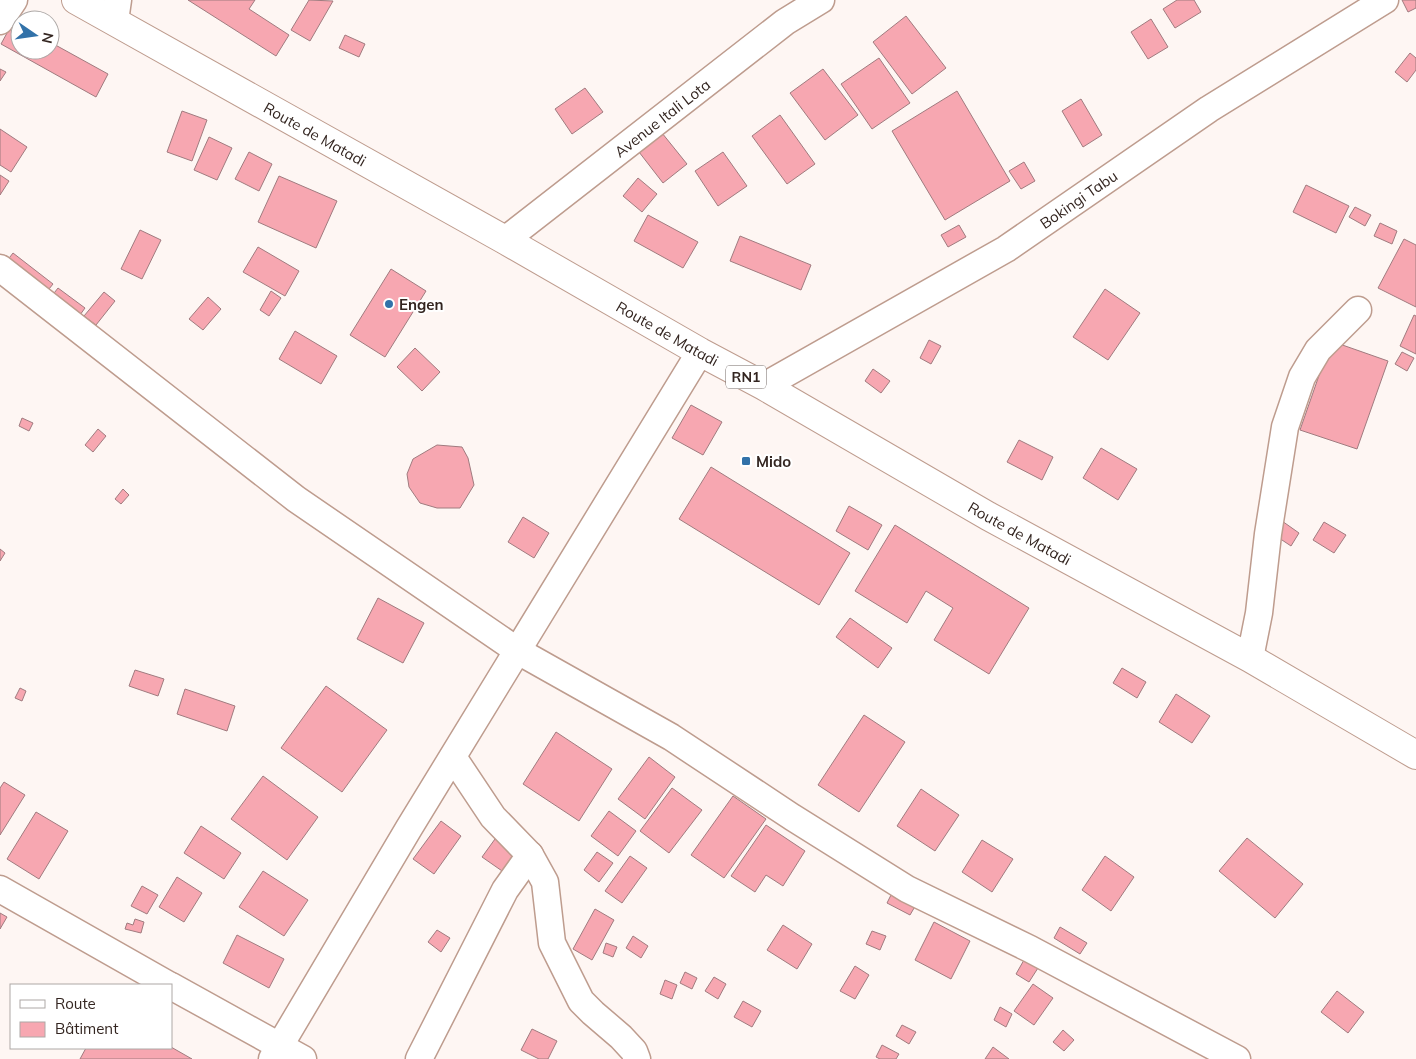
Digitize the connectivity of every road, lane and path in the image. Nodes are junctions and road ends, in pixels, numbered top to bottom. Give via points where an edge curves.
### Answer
1 (14, 0) edge
2 (76, 0) edge
3 (821, 0) edge
4 (1385, 0) edge
5 (116, 10) edge
6 (0, 21) edge
7 (505, 240) junction
8 (0, 268) edge
9 (1358, 310) dead end
10 (700, 352) junction
11 (764, 386) junction
12 (518, 651) junction
13 (1250, 658) junction
14 (1416, 755) edge
15 (453, 757) junction
16 (530, 855) junction
17 (0, 890) edge
18 (166, 984) edge
19 (172, 987) edge
20 (275, 1053) edge
21 (303, 1059) edge
22 (419, 1059) edge
23 (637, 1059) edge
24 (1237, 1059) edge

1 - 6 street
2 - 5 highway, Route de Matadi / RN1
3 - 7 street, Avenue Itali Lota via 785,22
4 - 11 street, Bokingi Tabu via 1209,109 1006,250
5 - 7 highway, Route de Matadi / RN1
7 - 10 highway, Route de Matadi / RN1
8 - 12 street via 296,500
9 - 13 street via 1318,350 1302,377 1285,427
10 - 11 highway, Route de Matadi / RN1
10 - 12 street
11 - 13 highway, Route de Matadi / RN1 via 988,516
12 - 15 street
12 - 24 street via 671,737 907,889 1030,949
13 - 14 highway, Route de Matadi / RN1
15 - 16 street via 493,817
15 - 20 street
16 - 22 street via 505,890
16 - 23 street via 545,882 552,943 581,1001 621,1037
17 - 18 street
19 - 20 street
20 - 21 street

